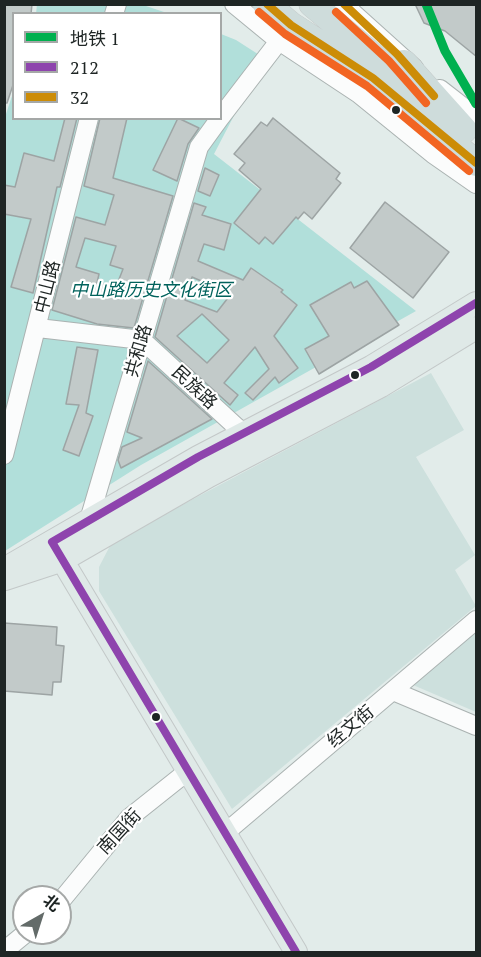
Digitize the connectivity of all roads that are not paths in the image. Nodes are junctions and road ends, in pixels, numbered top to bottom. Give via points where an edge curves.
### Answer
1 (312, 4) edge
2 (343, 4) edge
3 (243, 6) edge
4 (279, 41) junction
5 (397, 54) joint
6 (222, 115) edge
7 (89, 120) edge
8 (219, 120) edge
9 (472, 129) edge
10 (477, 162) edge
11 (477, 184) edge
12 (477, 303) edge
13 (38, 328) junction
14 (477, 328) edge
15 (142, 340) junction
16 (243, 433) junction
17 (4, 455) edge
18 (89, 520) junction
19 (57, 551) junction
20 (4, 569) edge
21 (4, 579) edge
22 (477, 620) edge
23 (393, 691) junction
24 (477, 726) edge
25 (188, 771) junction
26 (225, 834) junction
27 (72, 887) edge
28 (296, 952) edge

1 - 9 highway
2 - 5 street
3 - 4 street
3 - 10 highway via 291,26 373,78
4 - 6 street, 共和路
4 - 11 street via 359,94
5 - 9 highway
7 - 13 street, 中山路
8 - 15 street, 共和路 via 199,147
12 - 16 main road via 371,367
13 - 15 street
13 - 17 street, 中山路
14 - 19 main road via 381,386
15 - 16 street, 民族路
15 - 18 street, 共和路
16 - 18 main road
18 - 19 main road
19 - 20 main road
19 - 21 main road
19 - 25 main road
22 - 23 street, 经文街
23 - 24 street
23 - 26 street, 经文街
25 - 26 main road
25 - 27 street, 南国街 via 129,818
26 - 28 main road

